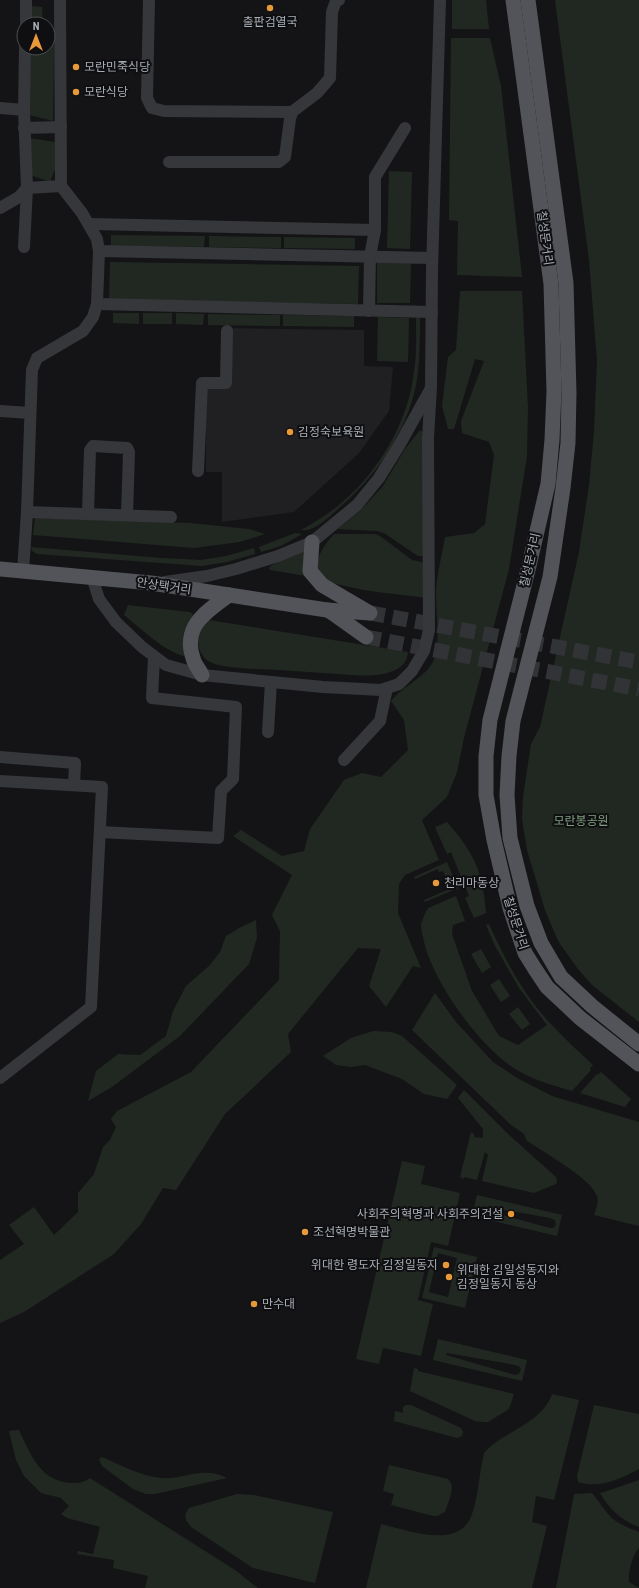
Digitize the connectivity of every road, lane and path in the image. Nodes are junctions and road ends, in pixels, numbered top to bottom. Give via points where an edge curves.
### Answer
1 (26, 0) edge
2 (60, 0) edge
3 (149, 0) edge
4 (339, 0) edge
5 (440, 0) edge
6 (513, 0) edge
7 (528, 0) edge
8 (26, 16) edge
9 (25, 56) edge
10 (0, 108) edge
11 (24, 110) junction
12 (292, 112) junction
13 (61, 127) junction
14 (24, 128) junction
15 (405, 128) dead end
16 (169, 162) dead end
17 (61, 186) junction
18 (27, 188) junction
19 (0, 208) edge
20 (90, 224) junction
21 (374, 230) junction
22 (24, 247) dead end
23 (99, 252) junction
24 (370, 256) junction
25 (432, 258) junction
26 (97, 304) junction
27 (368, 311) junction
28 (432, 312) junction
29 (227, 331) dead end
30 (431, 387) junction
31 (0, 411) edge
32 (30, 413) junction
33 (198, 471) dead end
34 (28, 512) junction
35 (88, 513) junction
36 (126, 515) junction
37 (171, 517) dead end
38 (312, 542) junction
39 (0, 568) edge
40 (23, 570) junction
41 (92, 577) junction
42 (151, 583) junction
43 (229, 595) junction
44 (327, 610) junction
45 (366, 637) tunnel mouth
46 (154, 657) junction
47 (202, 675) junction
48 (271, 682) junction
49 (387, 688) junction
50 (268, 732) dead end
51 (0, 757) edge
52 (344, 760) dead end
53 (0, 781) edge
54 (74, 785) junction
55 (100, 832) junction
56 (639, 1044) edge
57 (639, 1064) edge
58 (0, 1078) edge

1 - 8 street
2 - 13 street
3 - 12 street via 147,98 152,108 164,111
4 - 12 street via 336,1 332,12 330,78 317,93
5 - 25 street
6 - 57 main road, 칠성문거리 via 551,284 554,391 548,484 490,720 486,756 486,795 510,908 525,953 547,987 580,1018
7 - 56 main road, 칠성문거리 via 566,282 568,443 550,577 512,728 507,795 510,838 527,906 560,977
9 - 11 street
10 - 11 street
11 - 14 street
12 - 16 street via 285,158 279,162
13 - 14 street
13 - 17 street
14 - 18 street
15 - 21 street via 375,177
17 - 18 street
17 - 20 street
18 - 19 street via 19,197
18 - 22 street
20 - 21 street
20 - 23 street via 97,239
21 - 24 street
23 - 24 street
23 - 26 street
24 - 25 street
24 - 27 street
25 - 28 street
26 - 27 street
26 - 32 street via 93,317 83,331 37,358 32,370
27 - 28 street
28 - 30 street
29 - 33 street via 226,384 202,383
30 - 38 street via 379,478 357,505
30 - 49 street via 428,438 429,630 424,651 412,671 399,684
31 - 32 street
32 - 34 street
34 - 35 street
34 - 40 street
35 - 36 street
35 - 36 street via 90,450 94,446 127,448 129,452
36 - 37 street
38 - 42 street via 236,569 207,576
38 - 44 main road, 안상택거리 via 310,571 322,585 370,614
39 - 40 main road, 안상택거리
40 - 41 main road, 안상택거리
41 - 42 main road, 안상택거리
41 - 46 street via 99,599 116,622
42 - 43 main road, 안상택거리
43 - 44 main road, 안상택거리
43 - 47 main road via 205,612 195,625 190,639 192,658
44 - 45 main road
46 - 47 street via 166,665
46 - 55 street via 152,698 236,707 233,779 221,791 218,838
47 - 48 street
48 - 49 street via 380,690
48 - 50 street
49 - 52 street via 380,720
51 - 54 street via 75,763
53 - 54 street
54 - 55 street via 102,787
55 - 58 street via 91,1007

